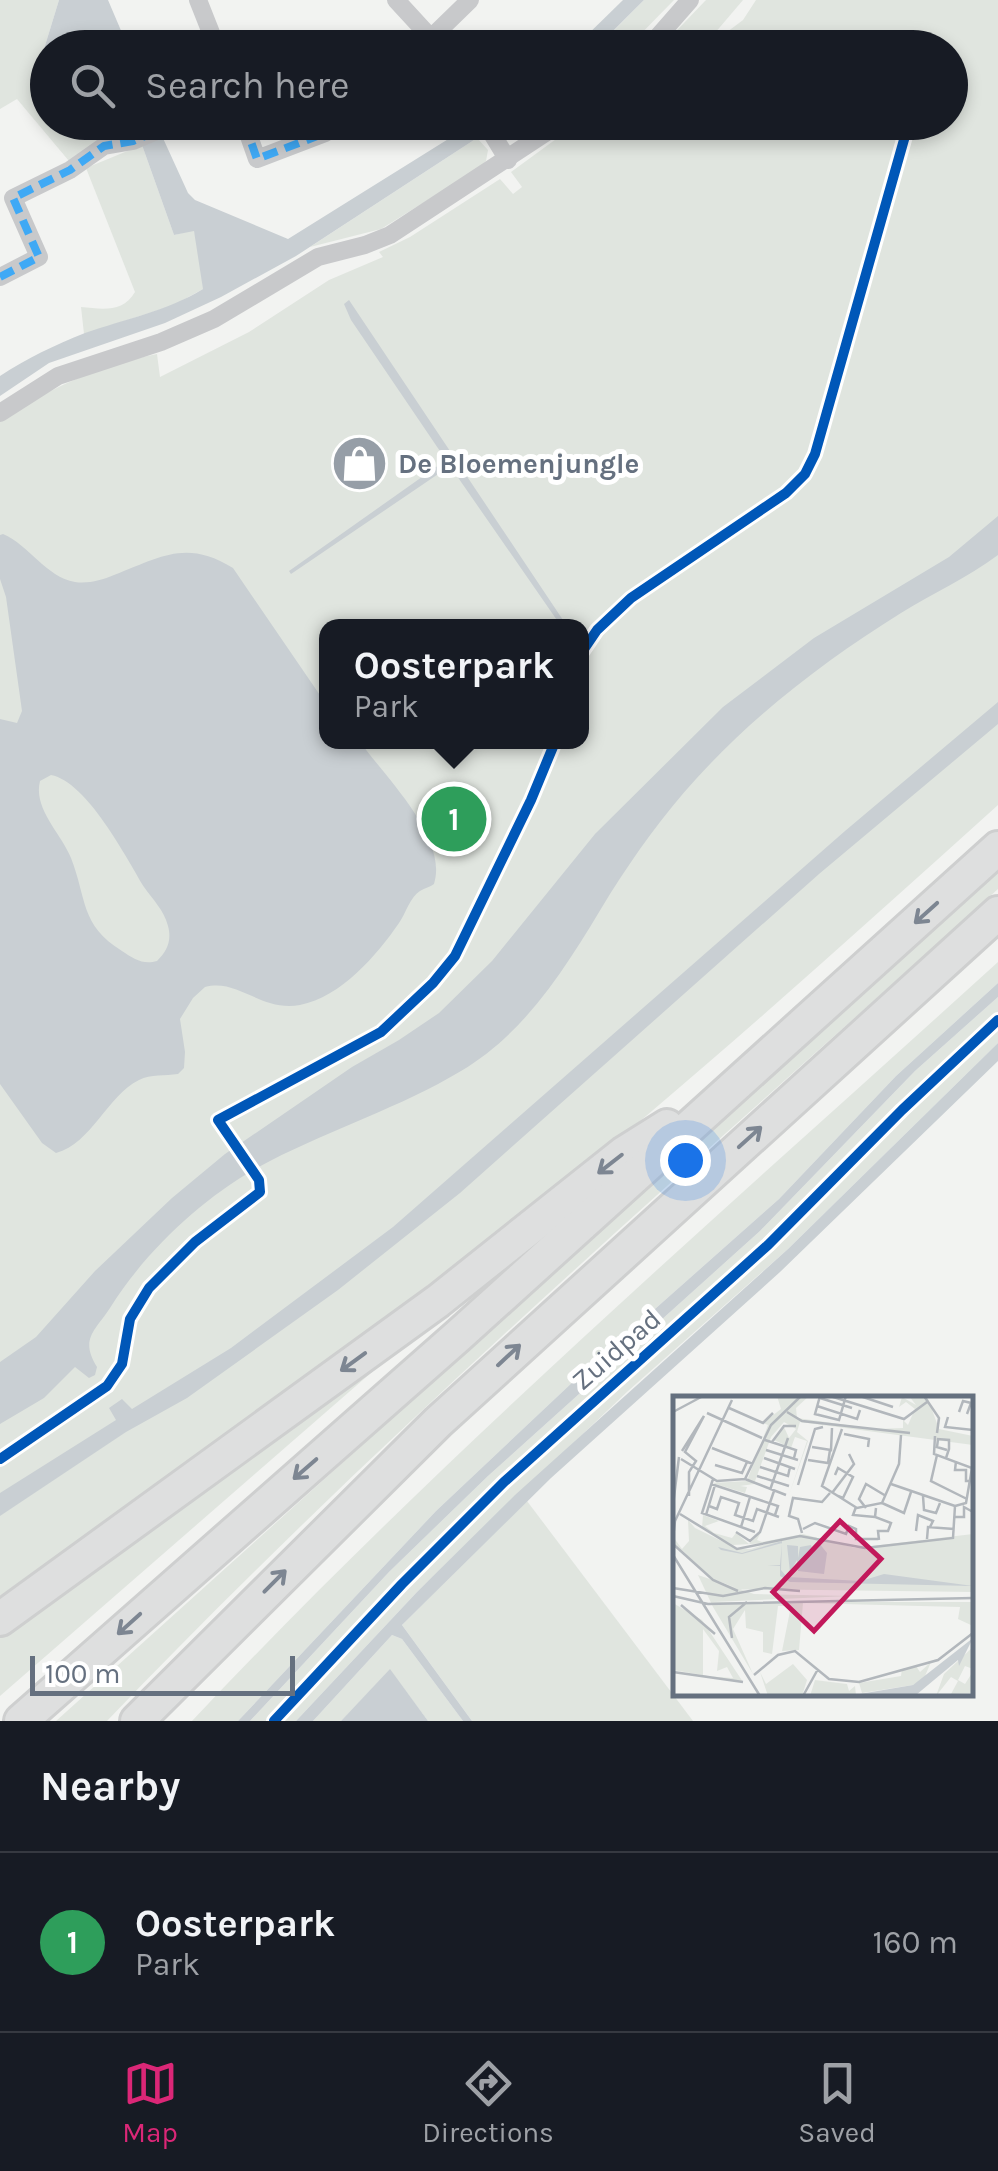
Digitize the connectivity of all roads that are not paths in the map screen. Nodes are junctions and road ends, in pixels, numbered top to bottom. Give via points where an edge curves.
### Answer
1 (198, 0) edge
2 (396, 0) edge
3 (470, 0) edge
4 (690, 0) edge
5 (210, 30) edge
6 (423, 30) edge
7 (445, 30) edge
8 (664, 30) edge
9 (136, 140) edge
10 (250, 140) edge
11 (307, 140) edge
12 (496, 140) edge
13 (536, 140) edge
14 (508, 160) junction
15 (0, 277) edge
16 (0, 413) edge
17 (998, 848) edge
18 (998, 912) edge
19 (750, 1072) junction
20 (0, 1619) edge
21 (206, 1650) junction
22 (21, 1721) edge
23 (137, 1721) edge
24 (150, 1721) edge

1 - 5 street
2 - 6 street
3 - 7 street
4 - 8 street
9 - 15 street via 104,146 13,198 39,257
10 - 11 street via 257,160
12 - 14 street
13 - 14 street
14 - 16 street via 390,235 318,257 214,319 58,376
17 -> 19 highway
21 -> 18 highway via 450,1410
19 -> 20 highway via 624,1153 438,1300
19 -> 22 highway
21 - 23 highway
21 - 24 highway

